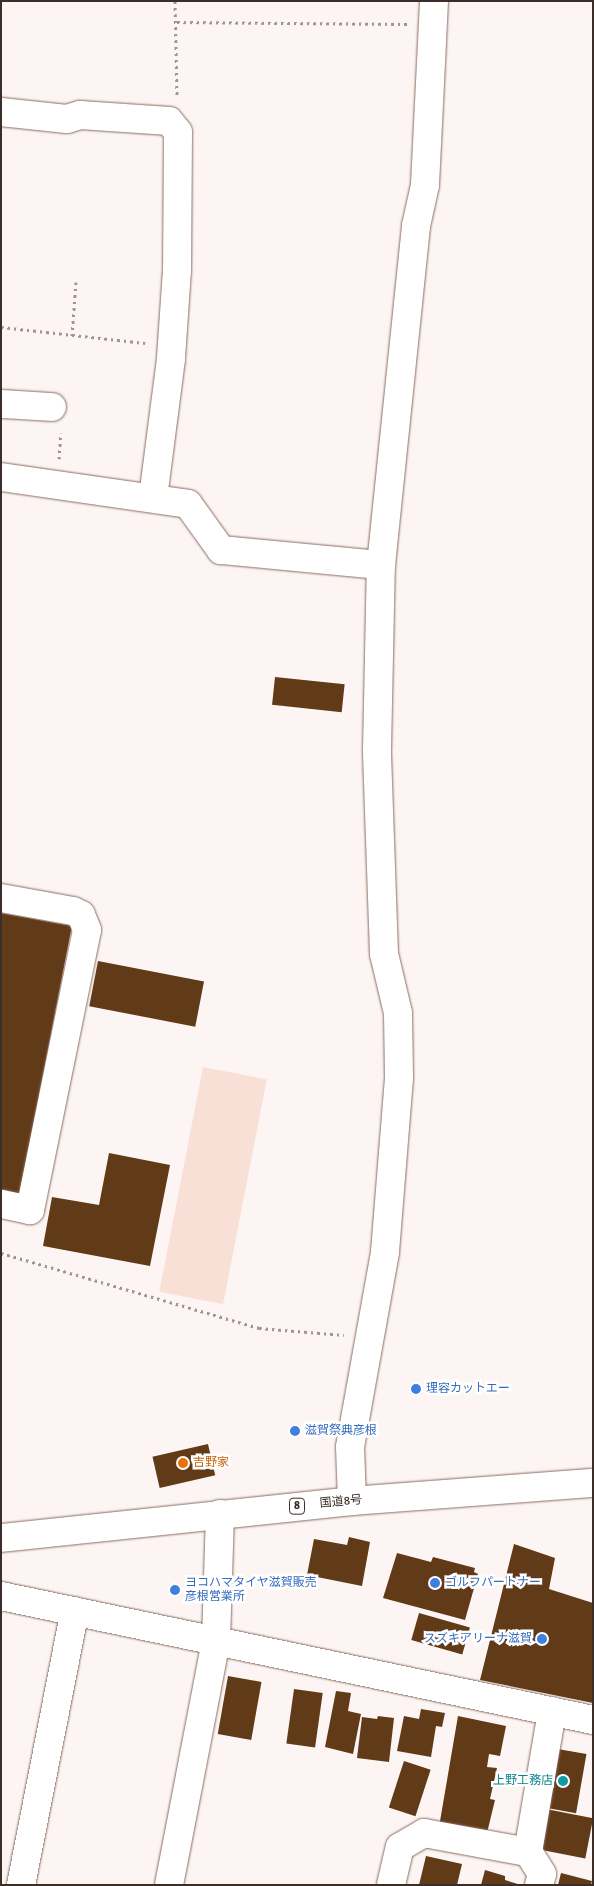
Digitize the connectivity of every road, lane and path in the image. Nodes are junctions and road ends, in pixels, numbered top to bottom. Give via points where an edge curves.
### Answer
1 (176, 1) edge
2 (434, 13) edge
3 (177, 22) junction
4 (1, 112) edge
5 (168, 121) junction
6 (76, 282) dead end
7 (1, 327) edge
8 (72, 336) junction
9 (171, 346) junction
10 (1, 404) edge
11 (52, 407) joint
12 (1, 477) edge
13 (57, 483) junction
14 (153, 498) junction
15 (382, 565) junction
16 (1, 898) edge
17 (1, 1204) edge
18 (1, 1253) edge
19 (369, 1330) junction
20 (593, 1483) edge
21 (352, 1500) junction
22 (220, 1514) junction
23 (1, 1538) edge
24 (1, 1596) edge
25 (75, 1611) junction
26 (216, 1641) junction
27 (552, 1711) junction
28 (593, 1720) edge
29 (528, 1852) junction
30 (21, 1885) edge
31 (169, 1885) edge
32 (391, 1885) edge
33 (539, 1885) edge

1 - 3 path
2 - 3 path
2 - 15 main road via 425,186 416,226
3 - 5 path via 177,115
4 - 5 main road via 67,119 80,115
5 - 9 main road via 178,132 177,270
6 - 8 path
7 - 8 path
8 - 9 path
9 - 14 main road
10 - 11 main road
11 - 13 path via 63,417
12 - 13 main road
13 - 14 main road
14 - 15 main road via 188,504 221,550
15 - 19 main road via 372,724 384,954 398,1013 399,1077 385,1252
16 - 17 main road via 73,911 95,922 30,1210
18 - 19 path via 259,1328 340,1335
19 - 21 main road via 350,1447
20 - 21 main road, 国道8号 / 8
21 - 22 main road, 国道8号 / 8
22 - 23 main road, 国道8号 / 8
22 - 26 main road
24 - 25 main road
25 - 26 main road
25 - 30 main road
26 - 27 main road
26 - 31 main road
27 - 28 main road
27 - 29 main road
29 - 32 main road via 424,1833 400,1847
29 - 33 main road via 542,1874

